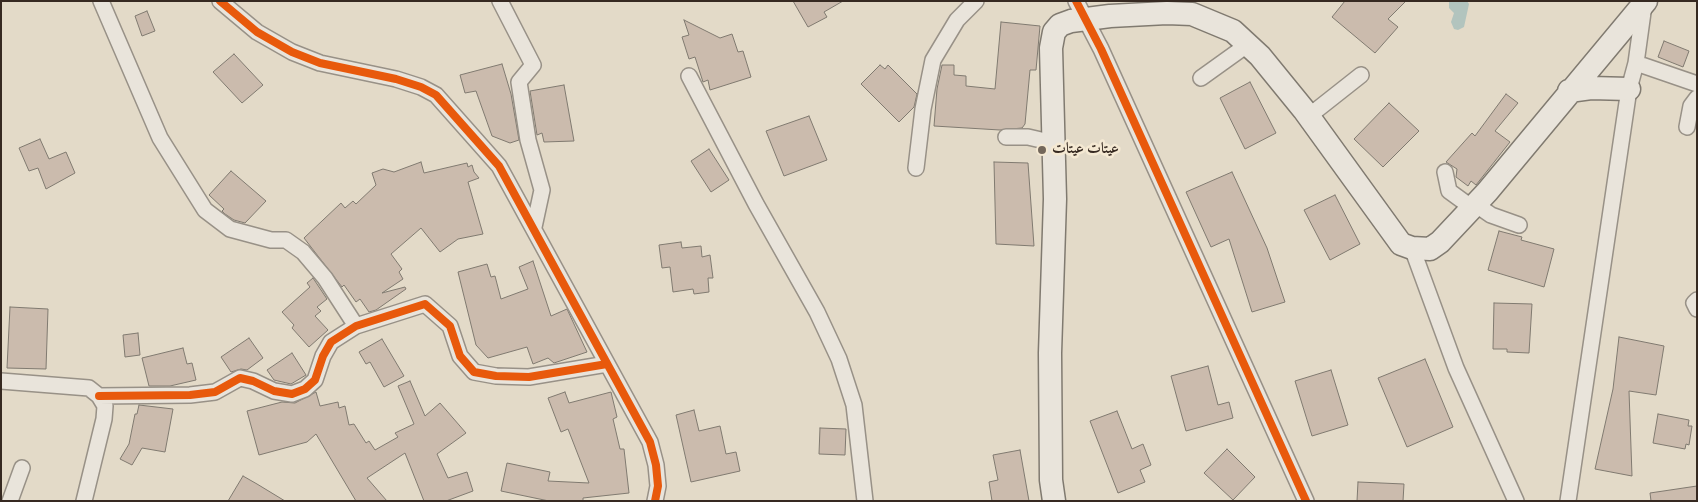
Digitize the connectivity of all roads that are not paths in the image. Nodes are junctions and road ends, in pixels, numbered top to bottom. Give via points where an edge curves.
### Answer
1 (101, 1) edge
2 (220, 1) edge
3 (500, 1) edge
4 (976, 1) edge
5 (1645, 3) edge
6 (1082, 10) edge
7 (1247, 45) junction
8 (1636, 63) junction
9 (1361, 75) dead end
10 (689, 76) dead end
11 (1201, 78) dead end
12 (1697, 84) edge
13 (1629, 89) junction
14 (1569, 91) junction
15 (1697, 98) edge
16 (1308, 116) junction
17 (1688, 127) dead end
18 (1006, 137) dead end
19 (1054, 143) junction
20 (916, 168) dead end
21 (1445, 172) dead end
22 (1473, 205) junction
23 (1518, 225) dead end
24 (534, 226) junction
25 (1412, 248) junction
26 (1697, 300) edge
27 (1697, 309) edge
28 (356, 326) junction
29 (607, 364) junction
30 (1, 381) edge
31 (99, 396) junction
32 (22, 468) dead end
33 (10, 501) edge
34 (84, 501) edge
35 (655, 501) edge
36 (864, 501) edge
37 (1054, 501) edge
38 (1306, 501) edge
39 (1516, 501) edge
40 (1568, 501) edge

1 - 28 street via 160,138 205,210 230,229 271,240 286,240 303,252 326,278
2 - 24 street via 258,32 292,52 320,63 396,79 436,95 499,166
3 - 24 street via 533,65 519,82 528,140 542,190
4 - 20 street via 957,20 933,60
5 - 8 street
5 - 14 main road
6 - 7 main road via 1192,14 1233,31
6 - 19 main road via 1071,21 1060,25 1051,41
6 - 38 street
7 - 11 street
7 - 16 main road via 1260,56
8 - 12 street
8 - 13 street
9 - 16 street
10 - 36 street via 817,312 839,359 854,405
13 - 14 main road
13 - 40 street
14 - 22 main road
15 - 17 street via 1691,106
16 - 25 main road via 1397,240
18 - 19 street via 1028,137
19 - 37 main road via 1050,362
21 - 22 street via 1450,191
22 - 23 street
22 - 25 main road via 1440,242 1430,249
24 - 29 street
25 - 39 street via 1456,368
26 - 27 street via 1694,303
28 - 29 street via 425,304 450,326 460,356 474,372 529,377
28 - 31 street via 331,342 315,380 292,394 240,378 215,392
29 - 35 street via 650,442 658,486
30 - 31 street via 89,388
31 - 34 street via 105,406 104,419
32 - 33 street

